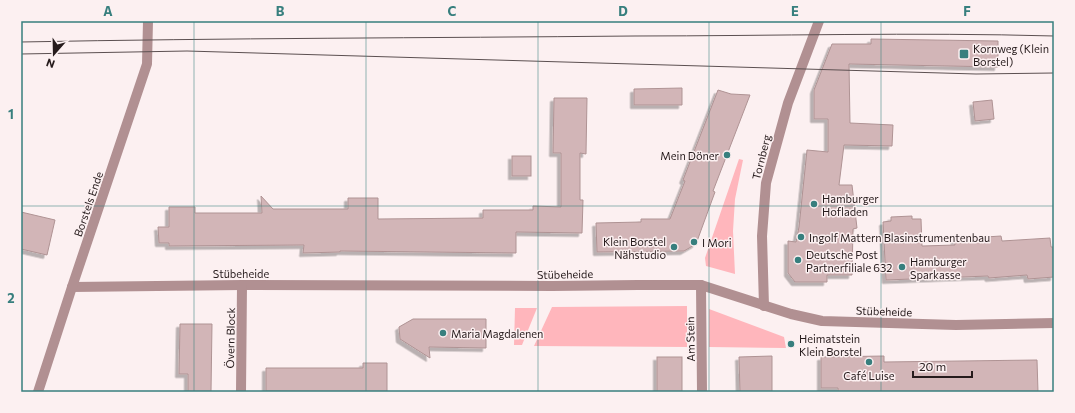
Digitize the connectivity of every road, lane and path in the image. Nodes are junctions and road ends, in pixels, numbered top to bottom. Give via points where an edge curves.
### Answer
1 (148, 21) edge
2 (818, 21) edge
3 (242, 284) junction
4 (701, 286) junction
5 (72, 287) junction
6 (764, 306) junction
7 (1054, 323) edge
8 (38, 392) edge
9 (241, 392) edge
10 (702, 392) edge

1 - 5 street, Borstels Ende via 147,64
2 - 6 street, Tornberg via 788,103 766,183 762,236
3 - 4 street, Stübeheide
3 - 5 street, Stübeheide
3 - 9 street, Övern Block
4 - 6 street, Stübeheide
4 - 10 street, Am Stein
5 - 8 street, Borstels Ende
6 - 7 street, Stübeheide via 822,321 956,325

